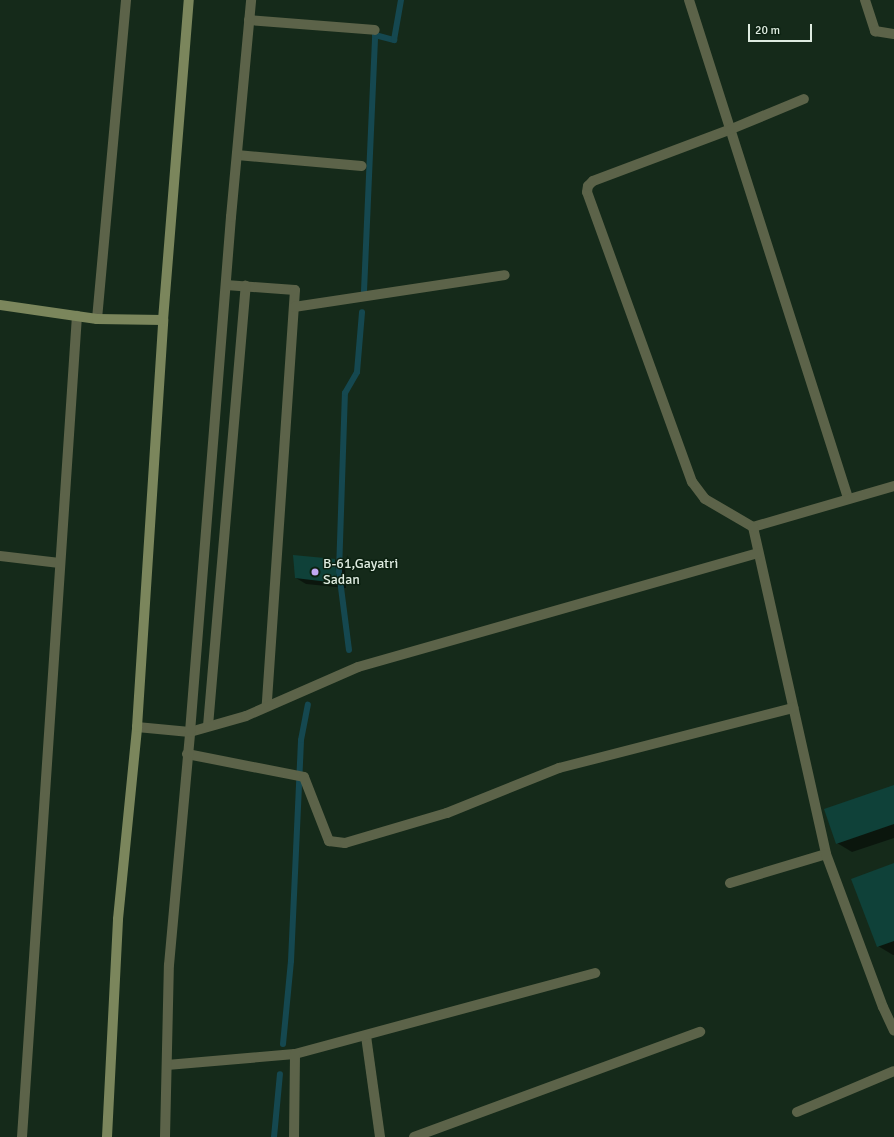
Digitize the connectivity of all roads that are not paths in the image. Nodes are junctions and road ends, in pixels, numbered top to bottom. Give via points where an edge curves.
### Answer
1 (126, 0) edge
2 (189, 0) edge
3 (251, 0) edge
4 (688, 0) edge
5 (865, 0) edge
6 (249, 20) junction
7 (375, 30) dead end
8 (894, 34) edge
9 (804, 99) dead end
10 (729, 130) junction
11 (237, 155) junction
12 (362, 166) dead end
13 (505, 275) dead end
14 (226, 285) junction
15 (246, 286) junction
16 (0, 305) edge
17 (294, 307) junction
18 (77, 316) junction
19 (97, 319) junction
20 (163, 320) junction
21 (894, 486) edge
22 (848, 498) junction
23 (753, 527) junction
24 (758, 553) junction
25 (0, 556) edge
26 (60, 564) junction
27 (267, 706) junction
28 (793, 708) junction
29 (208, 726) junction
30 (137, 727) junction
31 (190, 732) junction
32 (188, 754) junction
33 (826, 854) junction
34 (730, 883) dead end
35 (595, 973) dead end
36 (894, 1031) edge
37 (700, 1032) dead end
38 (366, 1036) junction
39 (295, 1054) junction
40 (167, 1065) junction
41 (894, 1071) edge
42 (797, 1112) dead end
43 (22, 1137) edge
44 (107, 1137) edge
45 (165, 1137) edge
46 (294, 1137) edge
47 (380, 1137) edge
48 (414, 1137) edge

1 - 19 street
2 - 20 main road
3 - 6 street
4 - 10 street
5 - 8 street via 875,31
6 - 7 street
6 - 11 street
9 - 10 street
10 - 22 street
10 - 23 street via 593,181 587,192 692,482 705,499
11 - 12 street
11 - 14 street
13 - 17 street
14 - 15 street
14 - 31 street
15 - 17 street via 295,290
15 - 29 street
16 - 18 main road
17 - 27 street
18 - 19 main road
18 - 26 street
19 - 20 main road
20 - 30 main road
21 - 22 street
22 - 23 street
23 - 24 street
24 - 27 street via 358,667
24 - 28 street
25 - 26 street
26 - 43 street
27 - 29 street via 246,716
28 - 32 street via 559,768 447,813 344,843 329,841 304,776
28 - 33 street
29 - 31 street
30 - 31 street
30 - 44 main road via 118,919
31 - 32 street
32 - 40 street via 169,965
33 - 34 street
33 - 36 street
35 - 38 street
37 - 48 street
38 - 39 street
38 - 47 street
39 - 40 street
39 - 46 street
40 - 45 street
41 - 42 street

